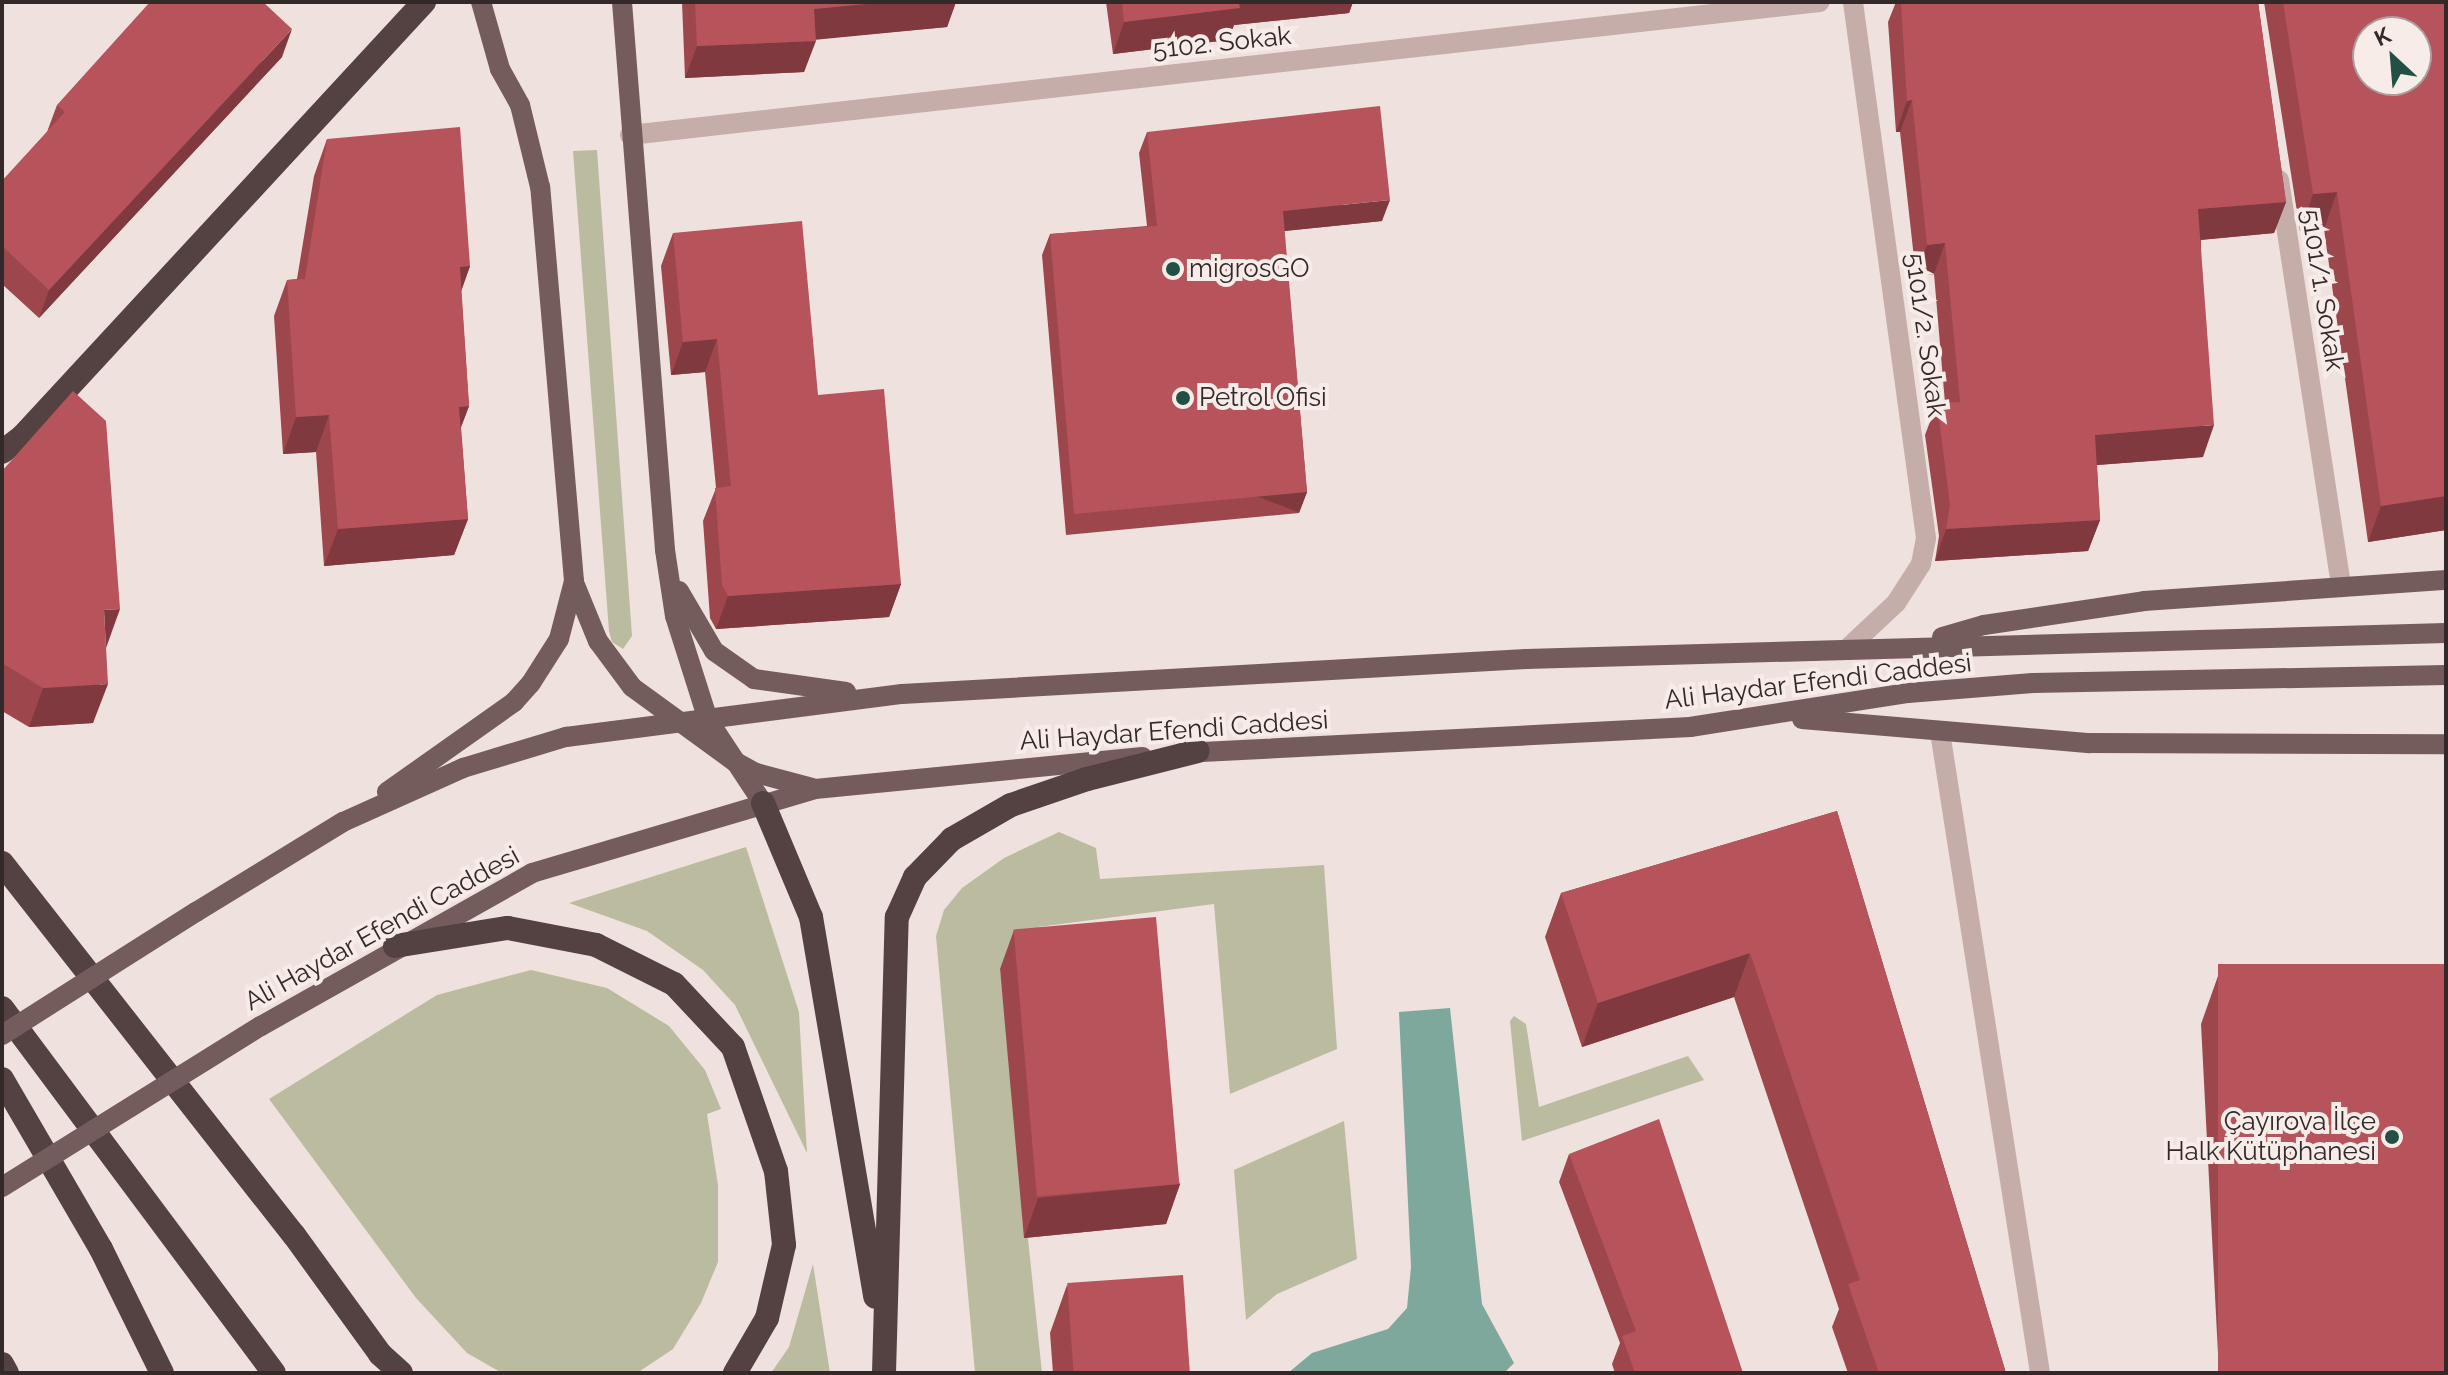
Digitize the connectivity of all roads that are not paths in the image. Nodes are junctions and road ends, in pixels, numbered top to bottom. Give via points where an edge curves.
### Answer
1 (424, 2) edge
2 (481, 2) edge
3 (1820, 2) edge
4 (1853, 2) edge
5 (620, 6) edge
6 (630, 135) junction
7 (2276, 160) edge
8 (2, 452) edge
9 (665, 550) junction
10 (2446, 580) edge
11 (574, 581) junction
12 (2341, 587) junction
13 (2446, 633) edge
14 (1916, 645) junction
15 (1849, 647) junction
16 (2446, 675) edge
17 (902, 694) junction
18 (1774, 717) junction
19 (708, 720) junction
20 (677, 723) junction
21 (1940, 732) junction
22 (2446, 744) edge
23 (1198, 751) junction
24 (734, 761) junction
25 (815, 789) junction
26 (763, 803) junction
27 (343, 822) junction
28 (2, 863) edge
29 (395, 946) junction
30 (2, 1008) edge
31 (2, 1035) edge
32 (2, 1079) edge
33 (2, 1187) edge
34 (884, 1362) edge
35 (2, 1364) edge
36 (7, 1373) edge
37 (162, 1373) edge
38 (274, 1373) edge
39 (401, 1373) edge
40 (735, 1373) edge
41 (2040, 1373) edge

1 - 8 highway via 23,436
2 - 11 main road via 500,69 520,105 540,187
3 - 6 street, 5102. Sokak
4 - 15 street, 5101/2. Sokak via 1926,538 1921,564 1896,603
5 - 6 main road
6 - 9 main road
7 - 12 street, 5101/1. Sokak
9 - 17 main road via 687,612 714,651 754,679 821,691
9 - 19 main road via 675,616
10 - 12 main road
11 - 20 main road via 614,668
11 - 27 main road via 559,639 514,702
12 - 14 main road via 2144,601 1984,625
13 - 14 main road, Ali Haydar Efendi Caddesi
14 - 15 main road, Ali Haydar Efendi Caddesi
15 - 17 main road, Ali Haydar Efendi Caddesi via 1526,659
16 - 18 main road, Ali Haydar Efendi Caddesi via 2033,683 1908,693
17 - 19 main road, Ali Haydar Efendi Caddesi
18 - 21 main road
18 - 23 main road, Ali Haydar Efendi Caddesi via 1690,727
19 - 20 main road, Ali Haydar Efendi Caddesi
19 - 24 main road
20 - 24 main road
20 - 27 main road, Ali Haydar Efendi Caddesi via 566,737 463,768
21 - 22 main road via 2090,743
21 - 41 street
23 - 25 main road, Ali Haydar Efendi Caddesi
23 - 34 highway via 1011,805 952,839 915,877 897,917
24 - 25 main road via 756,773
24 - 26 main road
25 - 26 main road, Ali Haydar Efendi Caddesi
26 - 29 main road, Ali Haydar Efendi Caddesi via 532,873
26 - 34 highway via 811,917
27 - 31 main road, Ali Haydar Efendi Caddesi, bridge
28 - 39 highway via 294,1235 380,1354
29 - 33 main road, Ali Haydar Efendi Caddesi, bridge
29 - 40 highway via 508,928 596,945 674,984 733,1047 776,1171 784,1245 767,1318
30 - 38 highway
32 - 37 highway via 101,1249
35 - 36 highway

